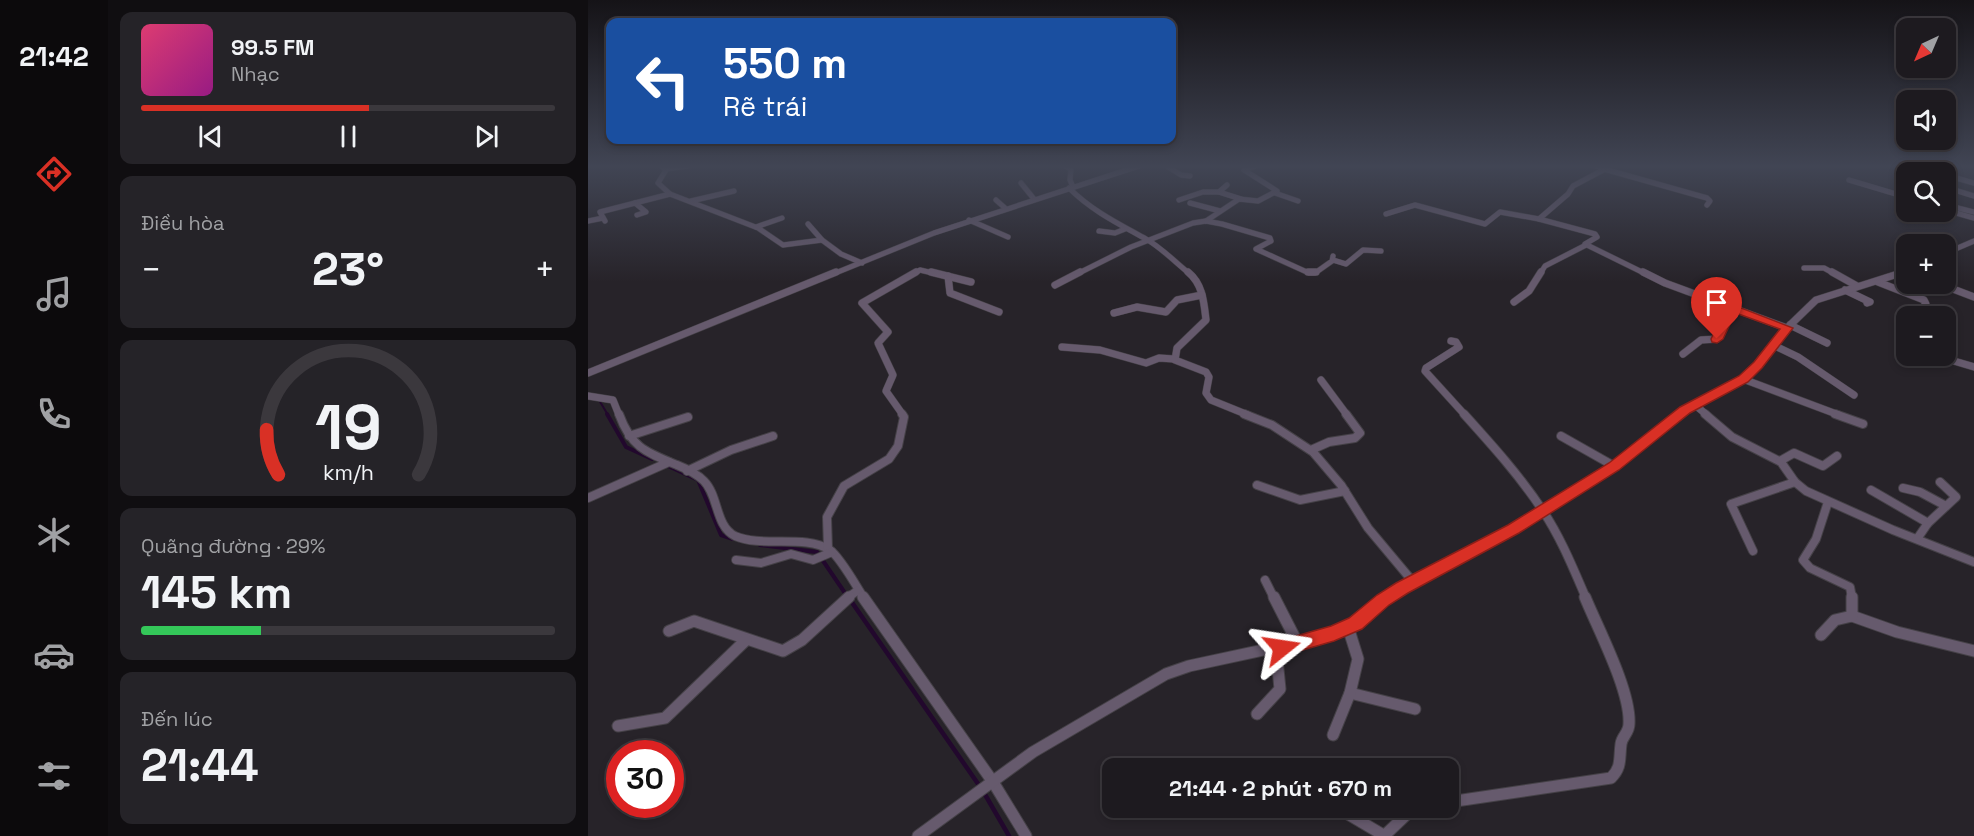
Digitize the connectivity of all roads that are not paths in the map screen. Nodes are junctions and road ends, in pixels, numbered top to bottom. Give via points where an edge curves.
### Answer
1 (631, 204) edge
2 (636, 204) edge
3 (699, 204) edge
4 (1001, 204) edge
5 (1018, 204) edge
6 (1084, 204) edge
7 (1194, 204) edge
8 (1232, 204) edge
9 (1414, 204) edge
10 (1414, 204) edge
11 (1556, 204) edge
12 (1005, 208) junction
13 (1956, 208) edge
14 (1220, 211) junction
15 (1974, 212) edge
16 (1956, 213) edge
17 (1386, 214) dead end
18 (637, 215) dead end
19 (782, 218) dead end
20 (1974, 218) edge
21 (1539, 219) junction
22 (969, 220) junction
23 (588, 221) edge
24 (1206, 221) junction
25 (808, 224) dead end
26 (756, 227) junction
27 (1125, 230) junction
28 (1099, 231) dead end
29 (1008, 237) dead end
30 (822, 240) junction
31 (1148, 240) junction
32 (1974, 241) edge
33 (1586, 245) junction
34 (1956, 249) edge
35 (1381, 251) dead end
36 (862, 263) junction
37 (1804, 268) dead end
38 (948, 276) junction
39 (1896, 276) edge
40 (971, 282) dead end
41 (1878, 282) junction
42 (1055, 285) dead end
43 (1857, 286) junction
44 (1845, 290) junction
45 (1956, 290) edge
46 (1202, 295) junction
47 (1974, 297) edge
48 (1514, 302) dead end
49 (1867, 303) dead end
50 (1924, 306) edge
51 (1731, 307) junction
52 (999, 312) dead end
53 (1114, 313) dead end
54 (1788, 327) junction
55 (1451, 341) dead end
56 (1827, 343) dead end
57 (1773, 345) junction
58 (1062, 346) dead end
59 (1683, 354) dead end
60 (1174, 359) junction
61 (1956, 362) edge
62 (1974, 367) edge
63 (588, 373) edge
64 (1743, 379) junction
65 (1321, 380) dead end
66 (1854, 395) dead end
67 (588, 396) edge
68 (1695, 405) junction
69 (688, 417) dead end
70 (1863, 424) dead end
71 (629, 436) junction
72 (773, 436) dead end
73 (1562, 436) dead end
74 (1311, 450) junction
75 (1837, 456) dead end
76 (1780, 461) junction
77 (663, 465) junction
78 (1614, 466) junction
79 (687, 471) junction
80 (1795, 482) junction
81 (1940, 482) dead end
82 (1257, 485) dead end
83 (1903, 488) dead end
84 (1871, 490) dead end
85 (1345, 491) junction
86 (588, 498) edge
87 (1828, 502) junction
88 (1947, 506) junction
89 (1543, 511) junction
90 (1928, 523) junction
91 (1917, 539) junction
92 (1753, 551) dead end
93 (826, 554) junction
94 (736, 560) dead end
95 (1974, 562) edge
96 (1266, 580) dead end
97 (1414, 583) junction
98 (857, 591) junction
99 (1852, 616) junction
100 (1348, 627) junction
101 (669, 630) dead end
102 (1821, 635) dead end
103 (746, 640) junction
104 (1298, 644) junction
105 (1276, 649) junction
106 (1974, 651) edge
107 (1350, 693) junction
108 (1415, 709) dead end
109 (1257, 714) dead end
110 (618, 726) dead end
111 (1333, 735) dead end
112 (989, 784) junction
113 (1459, 801) edge
114 (1355, 818) edge
115 (1403, 818) edge
116 (918, 836) edge
117 (1026, 836) edge
118 (1385, 836) edge

1 - 23 street via 600,212 604,219
2 - 18 street via 646,212
3 - 26 street
4 - 12 street
5 - 12 street
6 - 27 street
7 - 14 street
8 - 14 street
9 - 21 street via 1485,224 1500,212
10 - 17 street
11 - 21 street
12 - 22 street
13 - 15 street
14 - 24 street
16 - 20 street
19 - 26 street
21 - 33 street via 1596,235
22 - 29 street
22 - 36 street
24 - 31 street
24 - 35 street via 1270,238 1256,249 1309,273 1315,273 1333,258 1346,264 1364,250
25 - 30 street
26 - 30 street via 783,245
27 - 28 street
27 - 31 street
30 - 36 street
31 - 42 street
31 - 46 street via 1196,279
32 - 34 street
33 - 48 street via 1545,266 1529,291
33 - 51 street via 1665,283
36 - 63 street
37 - 43 street via 1824,268
38 - 40 street
38 - 52 street via 950,293
38 - 93 street via 918,271 862,303 888,332 878,343 893,375 886,391 904,417 903,430 889,459 844,486 827,517
39 - 41 street
41 - 43 street
41 - 50 street via 1924,300
43 - 44 street
44 - 49 street
44 - 54 street via 1816,300
45 - 47 street
46 - 53 street via 1177,300 1166,312 1137,307
46 - 60 street via 1206,320 1176,348
51 - 54 street
51 - 59 street via 1717,339 1701,340
54 - 56 street
54 - 57 street
55 - 89 street via 1459,347 1425,371 1502,456
57 - 64 street
57 - 66 street
58 - 60 street via 1100,350 1146,363 1161,357
60 - 74 street via 1206,372 1206,393 1211,400 1272,425
61 - 62 street
64 - 68 street
64 - 70 street
65 - 74 street via 1360,433 1355,438
67 - 71 street via 613,400
68 - 76 street via 1732,437
68 - 78 street
69 - 71 street
71 - 77 street
72 - 79 street
73 - 78 street
74 - 85 street
75 - 76 street via 1823,466 1794,453
76 - 80 street
77 - 79 street
77 - 86 street
78 - 89 street
79 - 93 street via 707,483 730,533
80 - 87 street
80 - 92 street via 1731,504
81 - 88 street via 1956,495
82 - 85 street via 1300,500
83 - 88 street
84 - 90 street
85 - 97 street via 1368,528
87 - 91 street
87 - 99 street via 1816,539 1803,560 1810,568 1850,587
88 - 90 street
89 - 97 street
89 - 113 street via 1568,555 1625,694 1629,720 1627,734 1621,741 1619,771 1611,778
90 - 91 street
91 - 95 street
93 - 94 street via 813,560 790,554 758,564
93 - 98 street
96 - 104 street
97 - 100 street via 1383,600
98 - 103 street via 788,649 778,651
98 - 112 street
99 - 102 street via 1835,620
99 - 106 street
100 - 104 street
100 - 107 street via 1358,658
101 - 103 street via 694,621
103 - 110 street via 665,718
104 - 105 street
105 - 109 street via 1280,689
105 - 112 street via 1189,666 1166,675 1047,742
107 - 108 street
107 - 111 street
112 - 116 street
112 - 117 street
114 - 118 street
115 - 118 street

